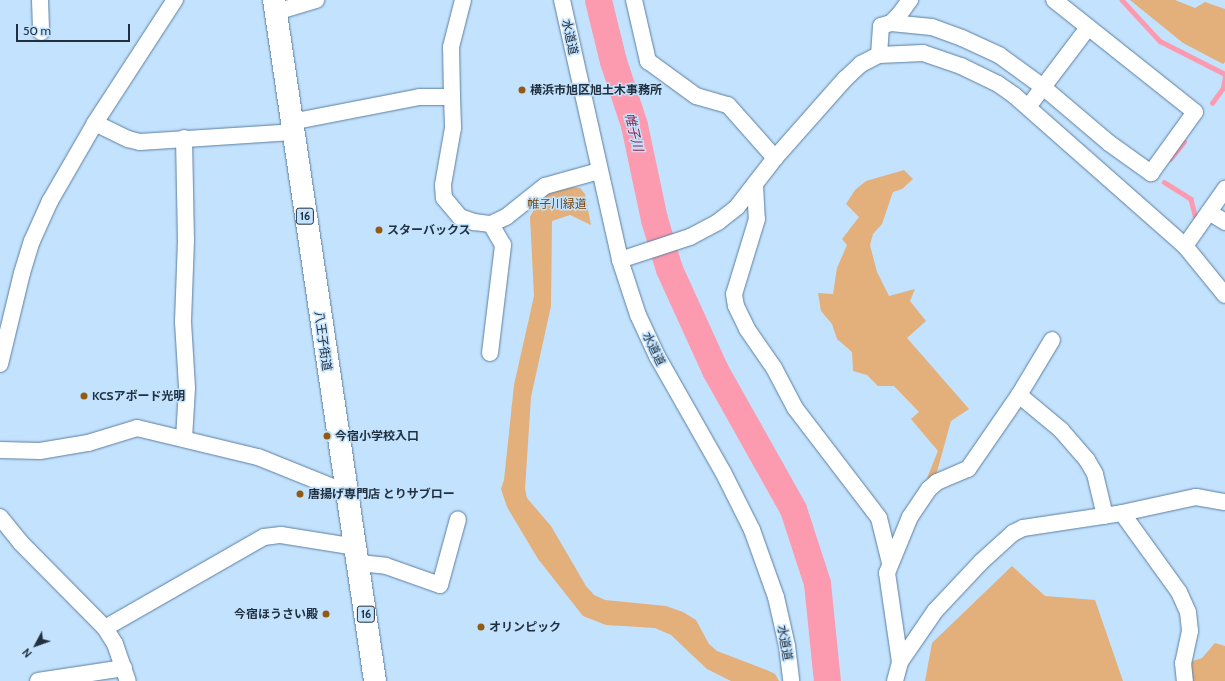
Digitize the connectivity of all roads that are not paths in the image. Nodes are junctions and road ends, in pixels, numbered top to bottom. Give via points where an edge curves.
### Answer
1 (40, 0) edge
2 (175, 0) edge
3 (316, 0) edge
4 (463, 0) edge
5 (562, 0) edge
6 (634, 0) edge
7 (910, 0) edge
8 (1054, 0) edge
9 (275, 6) edge
10 (891, 23) junction
11 (1087, 28) junction
12 (41, 32) dead end
13 (878, 55) junction
14 (1044, 87) junction
15 (452, 97) junction
16 (1028, 107) junction
17 (95, 124) junction
18 (292, 127) junction
19 (184, 138) junction
20 (775, 158) junction
21 (599, 171) junction
22 (755, 185) junction
23 (1225, 190) edge
24 (1209, 212) junction
25 (1225, 222) edge
26 (491, 224) junction
27 (1185, 246) junction
28 (620, 260) junction
29 (1225, 295) edge
30 (6, 307) edge
31 (1052, 340) dead end
32 (490, 352) dead end
33 (0, 364) edge
34 (1019, 395) junction
35 (184, 438) junction
36 (0, 450) edge
37 (346, 487) junction
38 (1225, 502) edge
39 (1122, 513) junction
40 (1105, 516) junction
41 (458, 519) dead end
42 (1, 521) edge
43 (357, 555) junction
44 (890, 563) junction
45 (105, 628) junction
46 (900, 662) junction
47 (126, 675) edge
48 (38, 681) edge
49 (375, 681) edge
50 (791, 681) edge
51 (895, 681) edge
52 (1185, 681) edge

1 - 12 street
2 - 17 street
3 - 9 street
4 - 15 street via 451,46
5 - 21 street, 水道道
6 - 20 street via 648,61 696,96 728,105
7 - 10 street
8 - 11 street
9 - 18 highway, 八王子街道 / 16
10 - 13 street via 881,26
10 - 14 street via 932,28 962,38 999,55
11 - 14 street
11 - 14 street via 1107,41 1195,112 1151,173 1109,143
13 - 16 street via 923,53 961,66 998,84
13 - 20 street via 861,64 845,79
14 - 16 street
15 - 18 street via 420,97
15 - 26 street via 453,128 444,198 460,217
16 - 27 street via 1159,227
17 - 19 street via 140,142
17 - 30 street via 47,208
18 - 19 street
18 - 37 highway, 八王子街道 / 16
19 - 35 street via 186,240 183,322 187,388
20 - 22 street
21 - 26 street via 545,186 506,217
21 - 28 street, 水道道
22 - 28 street via 737,207 718,222 690,237
22 - 44 street via 757,219 734,294 736,306 795,408 878,518
23 - 24 street
24 - 25 street
24 - 27 street
26 - 32 street via 503,245
27 - 29 street
28 - 50 street, 水道道 via 638,315 657,356 723,472 752,530 776,597 787,646
30 - 33 street
31 - 34 street
34 - 40 street via 1061,430 1087,460 1095,474
34 - 44 street via 968,469 937,482 929,489 910,517
35 - 36 street via 137,428 88,444 40,451
35 - 37 street via 258,457 335,488
37 - 43 highway, 八王子街道 / 16
38 - 39 street via 1196,497
39 - 40 street
39 - 52 street via 1179,592 1188,612 1190,631 1183,663
40 - 46 street via 1037,526 1013,533 981,562 935,611
41 - 43 street via 440,585
42 - 45 street
43 - 45 street via 281,535 264,537
43 - 49 highway, 八王子街道 / 16
44 - 46 street via 886,573 887,589
45 - 47 street
46 - 51 street
47 - 48 street

